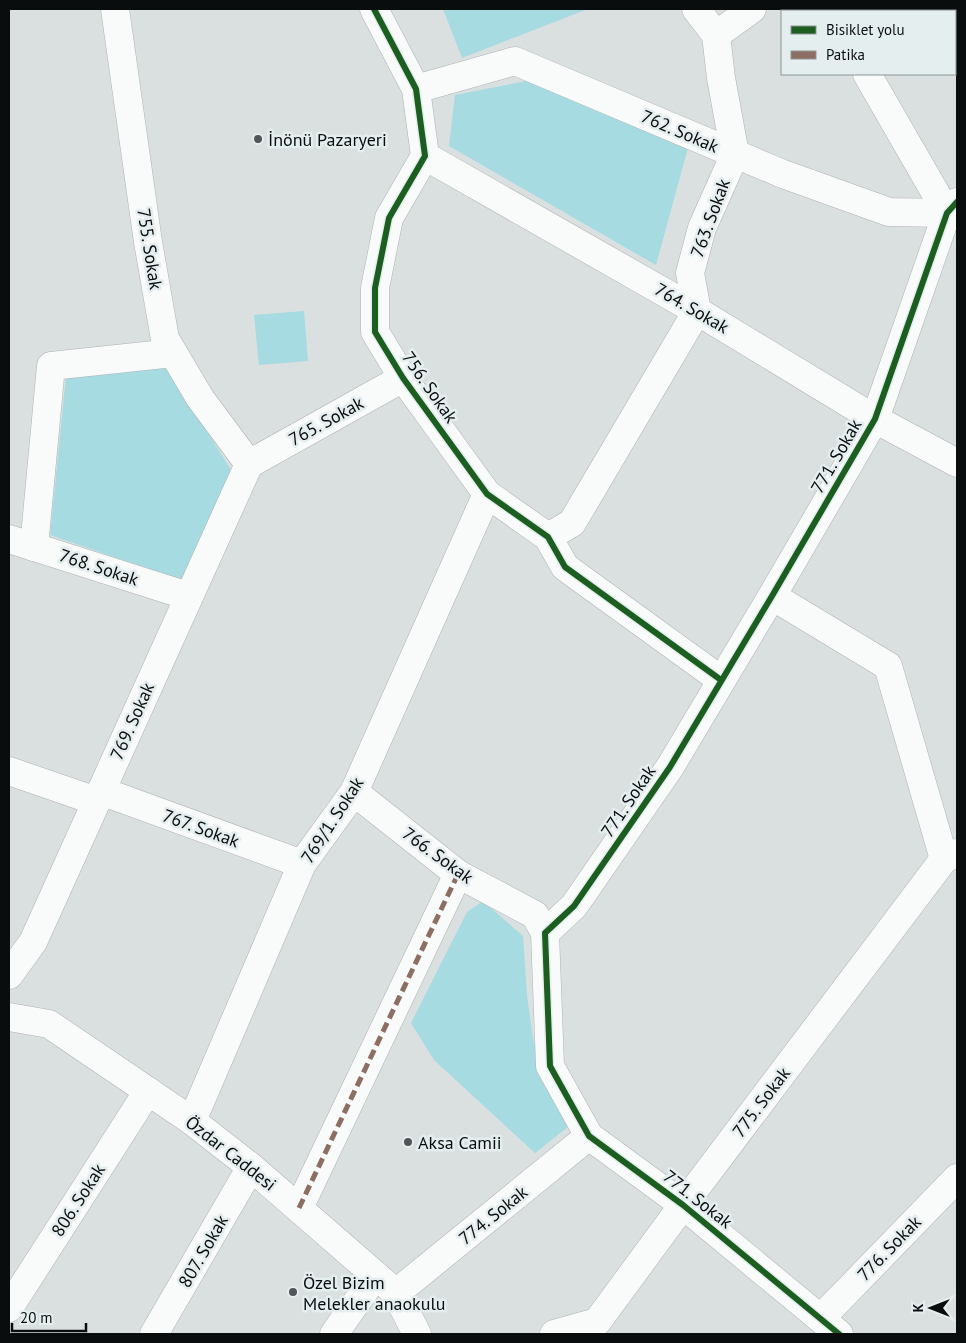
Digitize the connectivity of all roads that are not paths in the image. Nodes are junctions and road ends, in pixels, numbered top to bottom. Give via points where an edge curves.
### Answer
1 (115, 9) edge
2 (374, 9) edge
3 (696, 9) edge
4 (752, 9) edge
5 (716, 35) junction
6 (868, 75) edge
7 (416, 89) junction
8 (734, 154) junction
9 (425, 156) junction
10 (952, 208) edge
11 (697, 311) junction
12 (173, 353) junction
13 (403, 378) junction
14 (875, 418) junction
15 (957, 463) edge
16 (249, 464) junction
17 (487, 494) junction
18 (548, 537) junction
19 (9, 539) edge
20 (34, 547) junction
21 (188, 596) junction
22 (772, 596) junction
23 (721, 680) junction
24 (9, 771) edge
25 (354, 792) junction
26 (98, 796) junction
27 (951, 856) edge
28 (302, 864) junction
29 (458, 874) junction
30 (545, 933) junction
31 (9, 975) edge
32 (9, 1017) edge
33 (148, 1091) junction
34 (192, 1121) junction
35 (589, 1136) junction
36 (251, 1168) junction
37 (957, 1178) edge
38 (683, 1205) junction
39 (298, 1208) junction
40 (375, 1276) junction
41 (396, 1294) junction
42 (9, 1308) edge
43 (830, 1326) edge
44 (154, 1334) edge
45 (334, 1334) edge
46 (417, 1334) edge
47 (554, 1334) edge

1 - 12 street, 755. Sokak via 150,251 165,339
2 - 7 street
3 - 5 street
4 - 5 street
5 - 8 street
6 - 10 street
7 - 8 street, 762. Sokak via 516,61
7 - 9 street
8 - 10 street, 762. Sokak via 889,212
8 - 11 street, 763. Sokak via 702,228 690,273
9 - 11 street, 764. Sokak
9 - 13 street, 756. Sokak via 390,218 375,288 375,332
10 - 14 street, 771. Sokak
11 - 14 street, 764. Sokak
11 - 18 street via 572,523
12 - 16 street, 755. Sokak via 200,398
12 - 20 street via 51,366
13 - 16 street, 765. Sokak
13 - 17 street, 756. Sokak
14 - 15 street, 764. Sokak
14 - 22 street, 771. Sokak
16 - 21 street, 769. Sokak
17 - 18 street, 756. Sokak
17 - 25 street, 769/1. Sokak
18 - 23 street, 756. Sokak via 565,567
19 - 20 street, 768. Sokak
20 - 21 street, 768. Sokak
21 - 26 street, 769. Sokak
22 - 23 street, 771. Sokak
22 - 27 street via 888,666
23 - 30 street, 771. Sokak via 670,767 574,906
24 - 26 street, 767. Sokak
25 - 28 street, 769/1. Sokak
25 - 29 street, 766. Sokak
26 - 28 street, 767. Sokak
26 - 31 street, 769. Sokak via 33,942
27 - 38 street, 775. Sokak
28 - 34 street, 769/1. Sokak
29 - 30 street, 766. Sokak via 536,915
29 - 39 street
30 - 35 street, 771. Sokak via 550,1066
32 - 33 street, Özdar Caddesi via 49,1024
33 - 34 street, Özdar Caddesi
33 - 42 street, 806. Sokak
34 - 36 street, Özdar Caddesi
35 - 38 street, 771. Sokak
35 - 41 street, 774. Sokak
36 - 39 street, Özdar Caddesi
36 - 44 street, 807. Sokak
37 - 43 street, 776. Sokak
38 - 43 street, 771. Sokak
38 - 47 street, 775. Sokak via 598,1322
39 - 40 street, Özdar Caddesi
40 - 41 street, Özdar Caddesi
40 - 45 street
41 - 46 street, Özdar Caddesi

